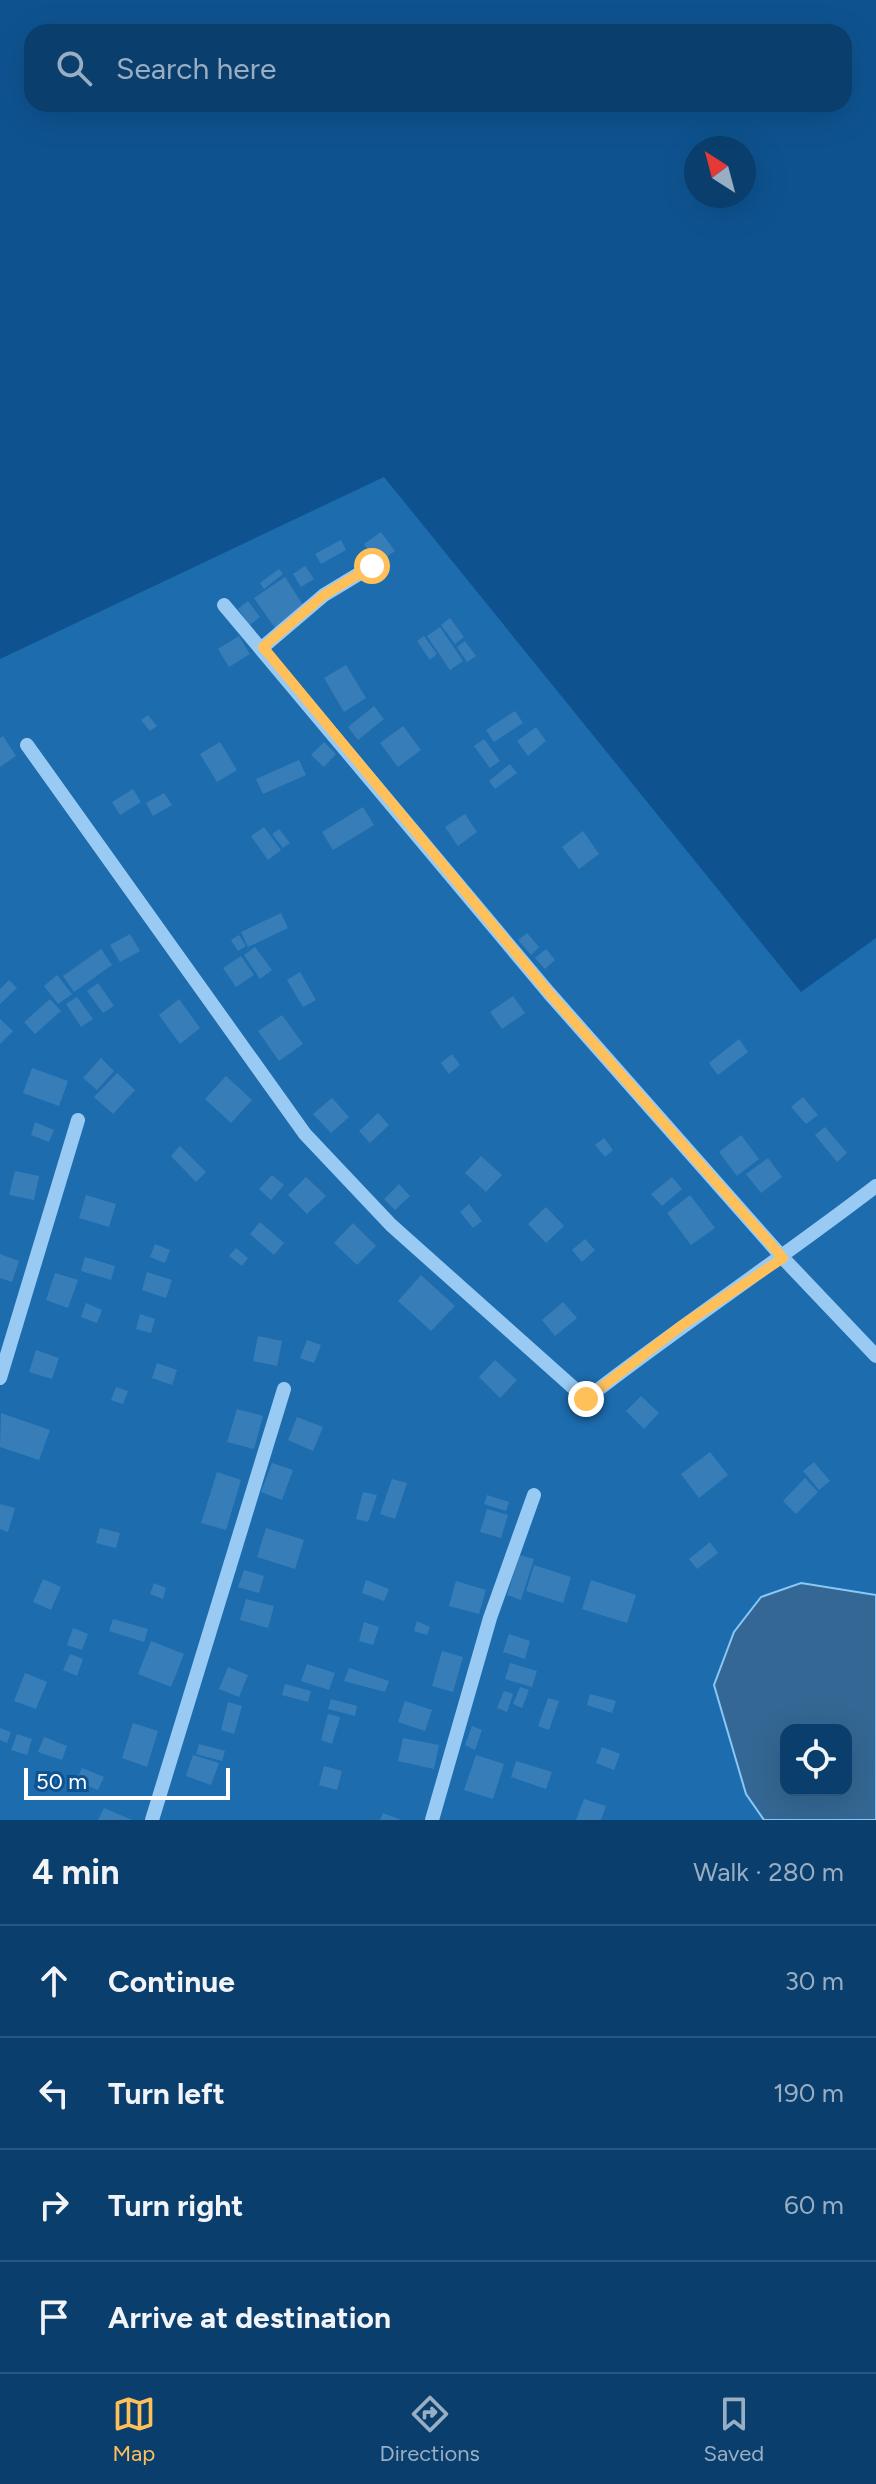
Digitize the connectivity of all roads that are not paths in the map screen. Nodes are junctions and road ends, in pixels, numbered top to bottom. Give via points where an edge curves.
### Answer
1 (372, 566) dead end
2 (224, 605) dead end
3 (263, 647) junction
4 (27, 745) dead end
5 (78, 1120) dead end
6 (876, 1186) edge
7 (783, 1258) junction
8 (876, 1356) edge
9 (0, 1378) edge
10 (284, 1389) dead end
11 (534, 1495) dead end
12 (152, 1820) edge
13 (432, 1820) edge

1 - 3 street via 324,595
2 - 3 street
3 - 7 street via 549,993
4 - 7 street via 305,1134 391,1225 586,1399 681,1326
5 - 9 street
6 - 7 street
7 - 8 street
10 - 12 street
11 - 13 street via 490,1618

